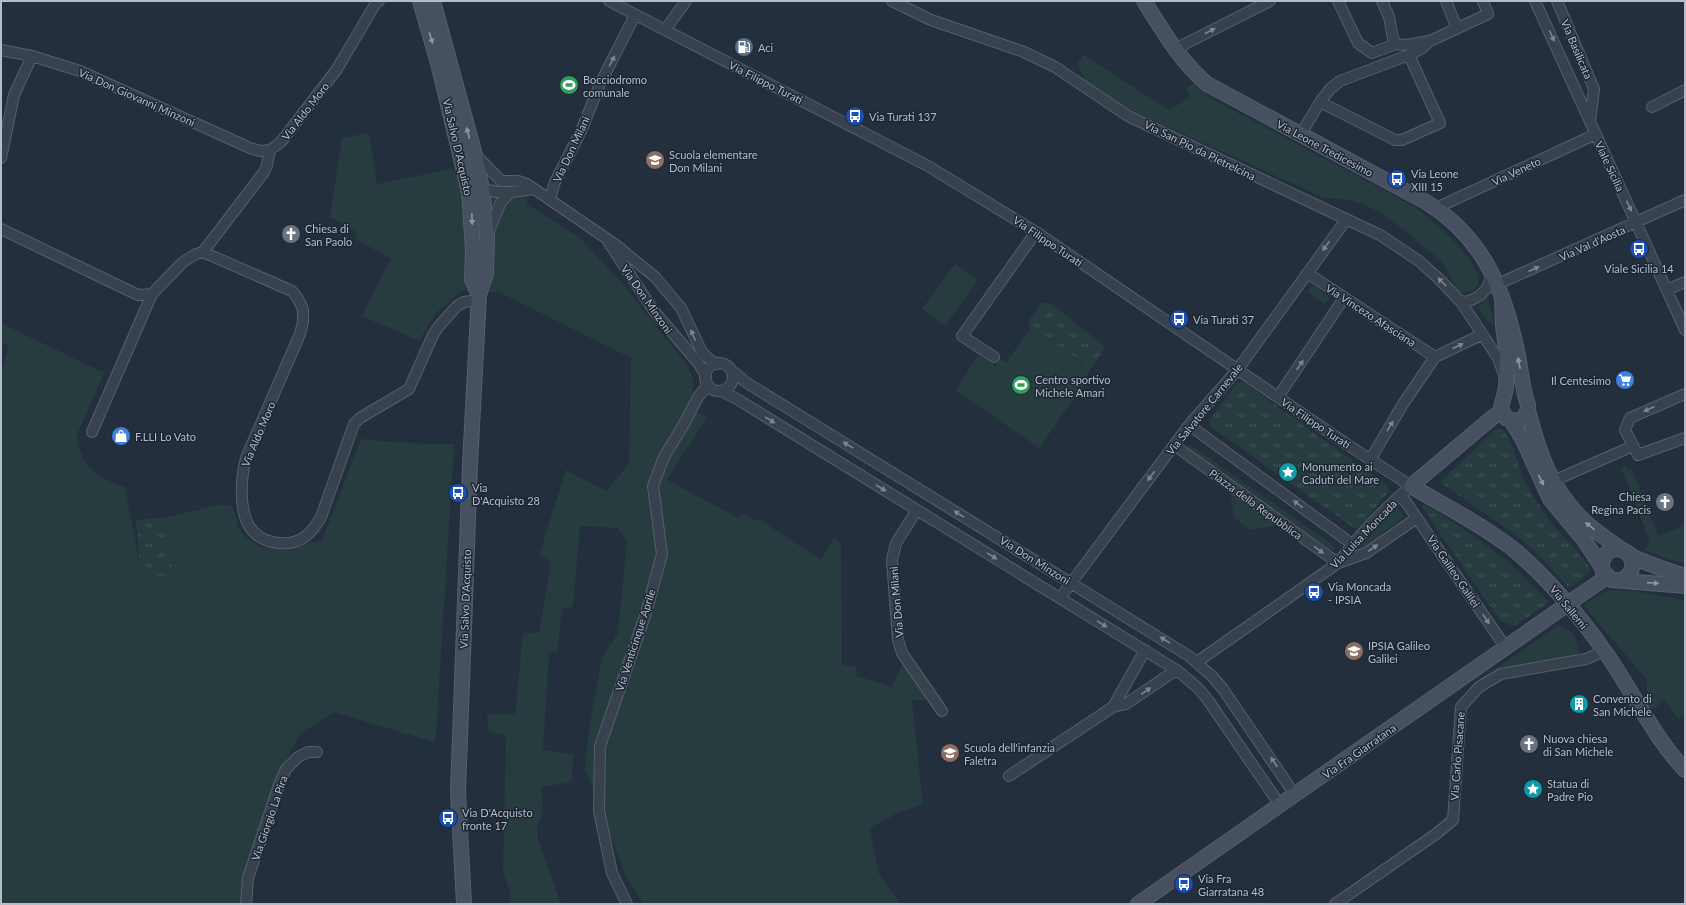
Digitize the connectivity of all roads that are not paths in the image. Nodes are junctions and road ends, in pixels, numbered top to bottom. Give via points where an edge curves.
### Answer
1 (420, 1) edge
2 (433, 1) edge
3 (609, 1) edge
4 (686, 1) edge
5 (892, 1) edge
6 (1144, 1) edge
7 (1270, 1) edge
8 (1338, 1) edge
9 (1382, 1) edge
10 (1446, 1) edge
11 (1483, 1) edge
12 (1536, 1) edge
13 (1557, 1) edge
14 (377, 2) edge
15 (635, 14) junction
16 (1457, 28) junction
17 (665, 30) junction
18 (1430, 41) junction
19 (1396, 44) junction
20 (1175, 49) junction
21 (1, 50) edge
22 (32, 56) junction
23 (1408, 56) junction
24 (1685, 90) edge
25 (1320, 102) junction
26 (1652, 107) dead end
27 (1590, 121) junction
28 (1301, 134) junction
29 (1596, 134) junction
30 (270, 150) junction
31 (475, 155) junction
32 (1, 158) edge
33 (501, 181) junction
34 (534, 189) junction
35 (476, 191) junction
36 (511, 192) junction
37 (550, 198) junction
38 (1685, 200) edge
39 (1436, 208) junction
40 (1346, 220) junction
41 (1636, 223) junction
42 (1, 229) edge
43 (1036, 232) junction
44 (487, 235) junction
45 (606, 238) junction
46 (203, 252) junction
47 (1491, 270) junction
48 (1307, 273) junction
49 (1685, 282) edge
50 (1667, 290) junction
51 (1500, 291) junction
52 (152, 294) junction
53 (479, 298) junction
54 (1344, 298) junction
55 (1461, 302) junction
56 (1685, 330) edge
57 (1481, 335) junction
58 (994, 357) dead end
59 (1435, 357) junction
60 (717, 364) junction
61 (1238, 369) junction
62 (732, 371) junction
63 (707, 381) junction
64 (1505, 381) junction
65 (721, 391) junction
66 (1685, 394) edge
67 (1278, 397) junction
68 (1527, 405) junction
69 (1506, 410) junction
70 (1189, 425) junction
71 (92, 432) dead end
72 (1685, 438) edge
73 (1174, 445) junction
74 (1633, 446) junction
75 (1370, 460) junction
76 (1553, 481) junction
77 (1406, 490) junction
78 (918, 510) junction
79 (1417, 518) junction
80 (1352, 544) junction
81 (1626, 553) junction
82 (1338, 563) junction
83 (1604, 571) junction
84 (1685, 576) edge
85 (1621, 580) junction
86 (1071, 583) junction
87 (1685, 586) edge
88 (1060, 598) junction
89 (1506, 648) junction
90 (1145, 650) junction
91 (1604, 651) junction
92 (1197, 662) junction
93 (1176, 670) junction
94 (1114, 707) junction
95 (942, 711) dead end
96 (317, 752) dead end
97 (1685, 770) edge
98 (1009, 776) dead end
99 (1295, 795) junction
100 (1280, 805) junction
101 (246, 904) edge
102 (464, 904) edge
103 (627, 904) edge
104 (1138, 904) edge
105 (1335, 904) edge

1 -> 35 main road, Via Salvo D'Acquisto
31 -> 2 main road, Via Salvo D'Acquisto
3 - 15 street, Via Filippo Turati
4 - 17 street
5 - 40 street, Via San Pio da Pietrelcina via 931,20 1024,52 1055,67 1128,116
6 - 20 main road, Via Leone Tredicesimo
20 -> 7 street
8 - 19 street via 1358,44 1372,53
9 - 19 street
10 - 16 street
11 - 16 street via 1488,14
12 -> 27 street, Viale Sicilia
13 - 27 street, Via Basilicata via 1594,89
14 - 30 street, Via Aldo Moro via 337,69 281,142
15 - 17 street, Via Filippo Turati
37 -> 15 street, Via Don Milani via 600,84
16 - 18 street
17 - 43 street, Via Filippo Turati via 928,166
18 - 19 street via 1405,46
18 - 23 street
20 - 28 main road, Via Leone Tredicesimo via 1194,73 1207,84
21 - 22 street, Via Don Giovanni Minzoni
22 - 30 street, Via Don Giovanni Minzoni via 80,71 250,148
22 - 32 street via 14,95
23 - 25 street via 1340,81
23 - 25 street via 1440,122 1402,140 1395,140
24 - 26 street
25 - 28 street
27 - 29 street, Viale Sicilia
28 - 39 main road, Via Leone Tredicesimo
29 - 39 street, Via Veneto
29 -> 41 street, Viale Sicilia
30 - 46 street via 264,172
31 - 33 street
31 - 35 main road, Via Salvo D'Acquisto
33 - 34 street, Via Don Minzoni via 518,181
33 - 35 street
34 - 36 street
34 - 37 street, Via Don Minzoni
35 - 36 street
35 - 44 main road, Via Salvo D'Acquisto
35 -> 53 main road, Via Salvo D'Acquisto via 472,279
36 - 44 street via 501,202
37 - 45 street, Via Don Minzoni
38 - 41 street, Via Val d'Aosta
39 - 47 main road, Via Leone Tredicesimo via 1475,245
40 -> 48 street, Via Salvatore Carnevale
55 -> 40 street, Via San Pio da Pietrelcina via 1418,261 1380,235
41 - 50 street, Viale Sicilia
51 -> 41 street, Via Val d'Aosta
42 - 52 street via 138,295
43 - 58 street via 962,336
43 - 61 street, Via Filippo Turati
44 - 53 main road, Via Salvo D'Acquisto via 486,273
60 -> 45 street, Via Don Minzoni via 702,352 681,308 655,277
45 - 63 street, Via Don Minzoni via 654,312 700,364
46 - 52 street via 183,262
46 - 53 street, Via Aldo Moro via 285,287 298,297 303,309 304,322 300,334 242,471 245,516 255,534 273,542 296,541 315,527 321,517 354,424 409,389 439,326 457,306
47 - 51 main road, Via Leone Tredicesimo
47 - 55 street via 1491,277 1484,290 1472,301
48 - 54 street, Via Vincezo Afasciana
48 - 61 street, Via Salvatore Carnevale
49 - 50 street
50 - 56 street, Viale Sicilia
51 - 64 main road via 1507,355
68 -> 51 main road, Via Leone Tredicesimo via 1511,326
52 - 71 street
53 - 102 main road, Via Salvo D'Acquisto via 458,792
54 - 59 street, Via Vincezo Afasciana
67 -> 54 street
55 - 57 street, Via San Pio da Pietrelcina
59 -> 57 street
57 - 64 street, Via San Pio da Pietrelcina via 1498,358
75 -> 59 street
60 - 62 street, Via Don Minzoni via 725,364
60 - 63 street via 709,368
61 - 67 street, Via Filippo Turati
61 - 70 street, Via Salvatore Carnevale
62 - 65 street via 730,386
86 -> 62 street, Via Don Minzoni via 747,383
63 - 65 street, Via Don Minzoni via 712,389
63 - 103 street, Via Venticinque Aprile via 664,457 653,486 662,554 646,613 600,746 599,811 612,873
64 - 69 main road
65 -> 78 street, Via Don Minzoni
66 -> 74 street via 1630,418 1625,430
67 - 75 street, Via Filippo Turati
68 - 69 main road via 1524,417 1520,420
68 - 69 main road via 1520,395 1508,395
68 - 76 main road via 1539,452
69 - 77 main road, Via Luisa Moncada via 1493,417
69 -> 83 main road via 1550,499 1584,540
70 - 73 street, Via Salvatore Carnevale
80 -> 70 street
72 - 74 street via 1638,455
73 -> 82 street, Piazza della Repubblica
73 -> 86 street, Via Salvatore Carnevale
74 - 76 street
75 - 77 street, Via Filippo Turati
81 -> 76 main road via 1583,520
77 - 79 street, Via Galileo Galilei
77 - 80 street, Via Luisa Moncada
77 - 91 main road, Via Sallemi via 1497,537 1522,556 1553,587
78 -> 88 street, Via Don Minzoni
78 - 95 street, Via Don Milani via 896,543 892,560 898,640 902,653
82 -> 79 street via 1366,553
79 -> 89 street, Via Galileo Galilei
80 - 82 street, Via Luisa Moncada
81 - 83 main road via 1616,549 1607,553 1604,557
81 - 84 main road
81 - 85 main road via 1632,560 1632,570 1630,575
82 - 92 street, Via Luisa Moncada
83 - 85 main road via 1612,580
83 - 89 main road, Via Fra Giarratana, bridge via 1601,581
85 -> 87 main road
86 - 88 street, Via Salvatore Carnevale
92 -> 86 street, Via Don Minzoni
88 -> 90 street, Via Don Minzoni
89 - 99 main road, Via Fra Giarratana
90 - 93 street, Via Don Minzoni
90 - 94 street
91 - 97 main road, Via Sallemi via 1652,728
91 - 105 street, Via Carlo Pisacane via 1586,659 1502,674 1479,687 1461,707 1453,820
99 -> 92 street, Via Don Minzoni via 1223,688
94 -> 93 street via 1126,704
93 - 100 street, Via Don Minzoni via 1189,679 1208,700
94 - 98 street
96 - 101 street, Via Giorgio La Pira via 308,752 298,757 286,769 250,870
99 - 100 main road, Via Fra Giarratana
100 - 104 main road, Via Fra Giarratana

